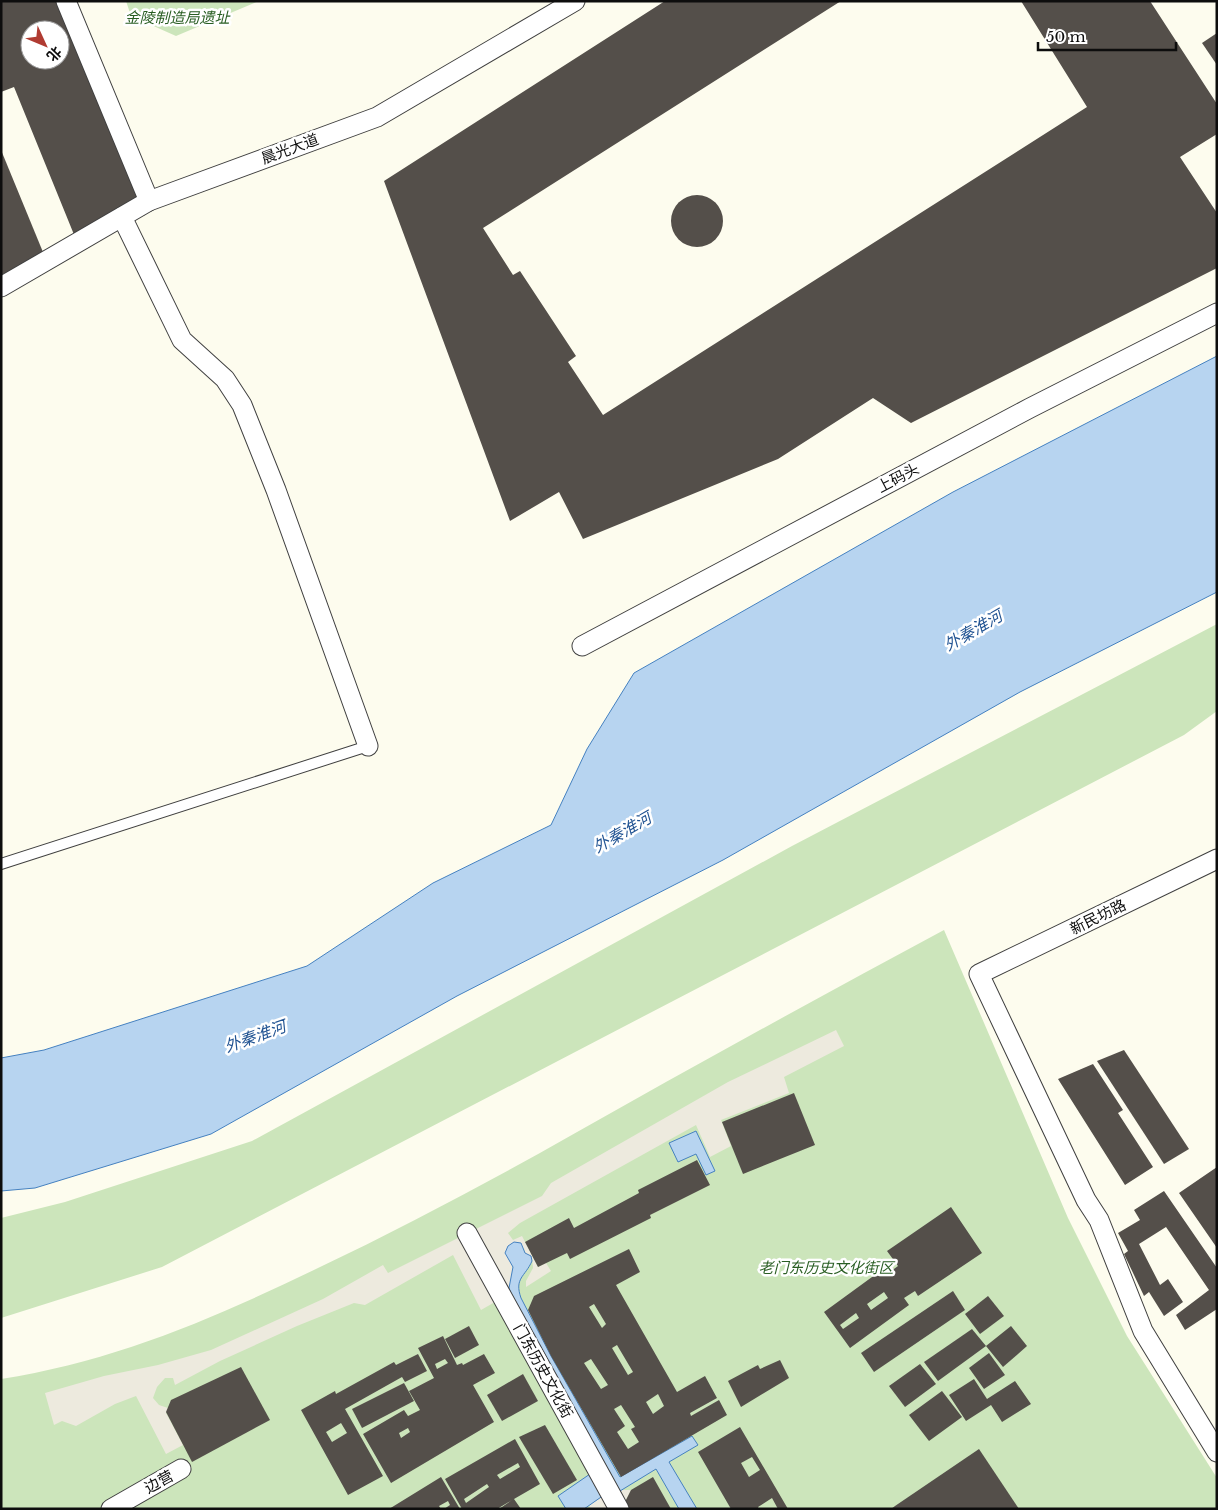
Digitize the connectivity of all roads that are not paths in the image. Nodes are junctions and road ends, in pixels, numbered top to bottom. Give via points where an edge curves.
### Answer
1 (66, 1) edge
2 (575, 1) edge
3 (148, 201) junction
4 (122, 216) junction
5 (1, 287) edge
6 (1217, 313) edge
7 (582, 646) dead end
8 (368, 746) joint
9 (1217, 859) edge
10 (1, 864) edge
11 (467, 1233) dead end
12 (1217, 1452) edge
13 (182, 1469) dead end
14 (111, 1509) edge
15 (620, 1509) edge

1 - 3 street
2 - 3 street, 晨光大道 via 377,117
3 - 4 street, 晨光大道
4 - 5 street, 晨光大道
4 - 8 street via 182,340 225,379 242,405
6 - 7 street, 上码头 via 1030,408
8 - 10 lane
9 - 12 street, 新民坊路 via 979,974 1086,1200 1099,1220 1142,1331
11 - 15 street, 门东历史文化街
13 - 14 street, 边营

